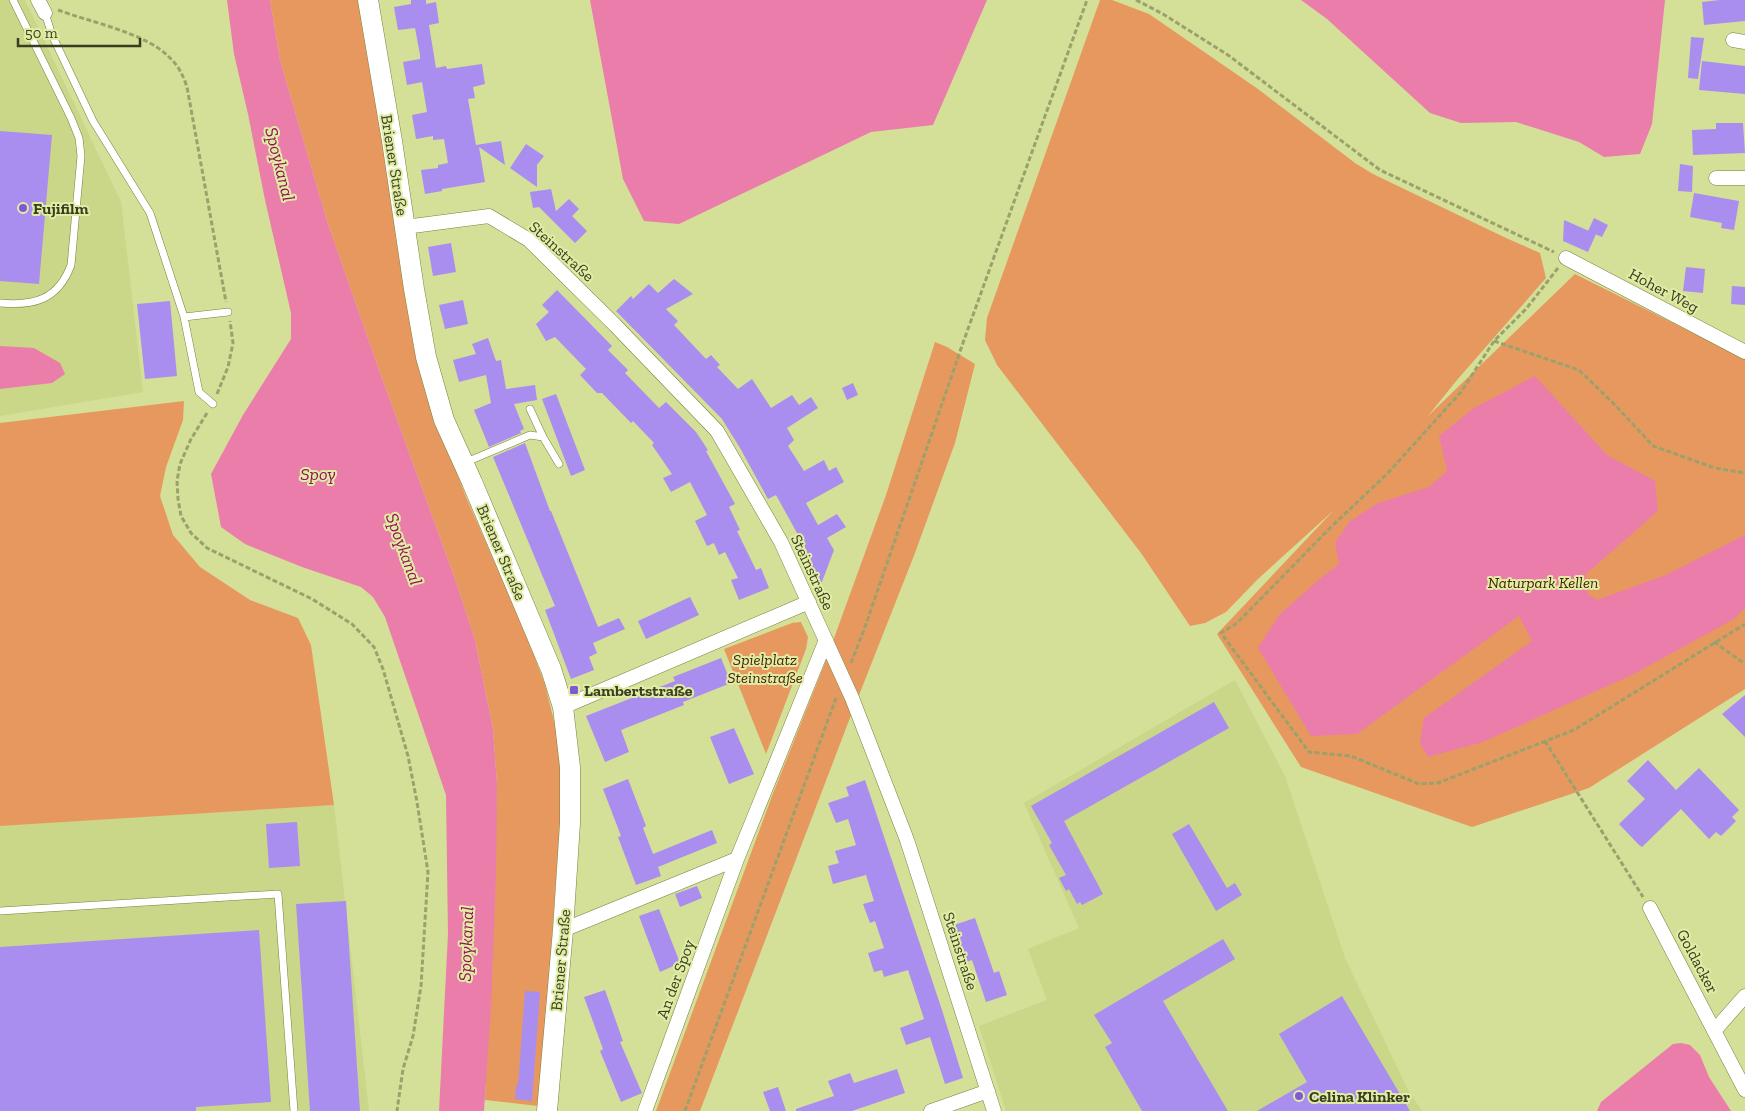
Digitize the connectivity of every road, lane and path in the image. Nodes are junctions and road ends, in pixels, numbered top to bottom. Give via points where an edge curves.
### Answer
1 (13, 0) edge
2 (368, 0) edge
3 (1087, 0) edge
4 (1136, 0) edge
5 (41, 5) edge
6 (1716, 178) dead end
7 (1745, 178) edge
8 (405, 227) junction
9 (1566, 258) junction
10 (0, 303) edge
11 (228, 312) junction
12 (184, 317) junction
13 (1494, 341) junction
14 (1745, 352) edge
15 (213, 404) junction
16 (530, 409) dead end
17 (543, 437) junction
18 (464, 463) junction
19 (559, 464) dead end
20 (1745, 473) edge
21 (809, 602) junction
22 (1745, 624) edge
23 (826, 640) junction
24 (1714, 642) junction
25 (1745, 664) edge
26 (844, 681) junction
27 (563, 707) junction
28 (1545, 741) junction
29 (736, 860) junction
30 (1650, 908) joint
31 (0, 911) edge
32 (563, 930) junction
33 (1745, 996) edge
34 (1714, 1031) junction
35 (1745, 1090) edge
36 (988, 1091) junction
37 (294, 1111) edge
38 (397, 1111) edge
39 (546, 1111) edge
40 (646, 1111) edge
41 (685, 1111) edge
42 (931, 1111) edge
43 (994, 1111) edge

1 - 10 lane via 71,118 79,138 81,156 71,265 66,277 42,299 29,304
2 - 8 street, Briener Straße
3 - 26 path
4 - 9 path via 1164,14 1228,56 1380,170
5 - 11 path via 149,42 168,55 181,71 187,86
5 - 12 lane via 93,121 150,213
6 - 7 street
8 - 18 street, Briener Straße via 426,357 444,420
8 - 21 street, Steinstraße via 489,216 529,240 717,431 781,542
9 - 13 path via 1526,309
9 - 14 street, Hoher Weg
11 - 12 lane
11 - 15 path via 233,343 228,367
12 - 15 lane via 199,392
13 - 20 path via 1578,370 1652,446 1715,468
13 - 28 path via 1461,392 1388,473 1237,623 1222,634 1309,752 1351,756 1418,784 1438,783
15 - 38 path via 180,464 177,481 181,516 191,533 207,548 312,599 352,624 374,647 408,756 428,872 421,986
16 - 17 lane
17 - 18 lane via 530,435
17 - 19 lane
18 - 27 street, Briener Straße via 551,669
21 - 23 street, Steinstraße
21 - 27 street
22 - 24 path
23 - 26 street, Steinstraße
23 - 29 street, An der Spoy
24 - 25 path
24 - 28 path via 1574,730
26 - 36 street, Steinstraße via 907,840
26 - 41 path
27 - 32 street, Briener Straße via 570,767 570,822
28 - 30 path
29 - 32 street
29 - 40 street, An der Spoy
30 - 34 street, Goldacker
31 - 37 lane via 278,894
32 - 39 street, Briener Straße
33 - 34 street, Goldacker
34 - 35 street, Goldacker
36 - 42 street
36 - 43 street, Steinstraße

